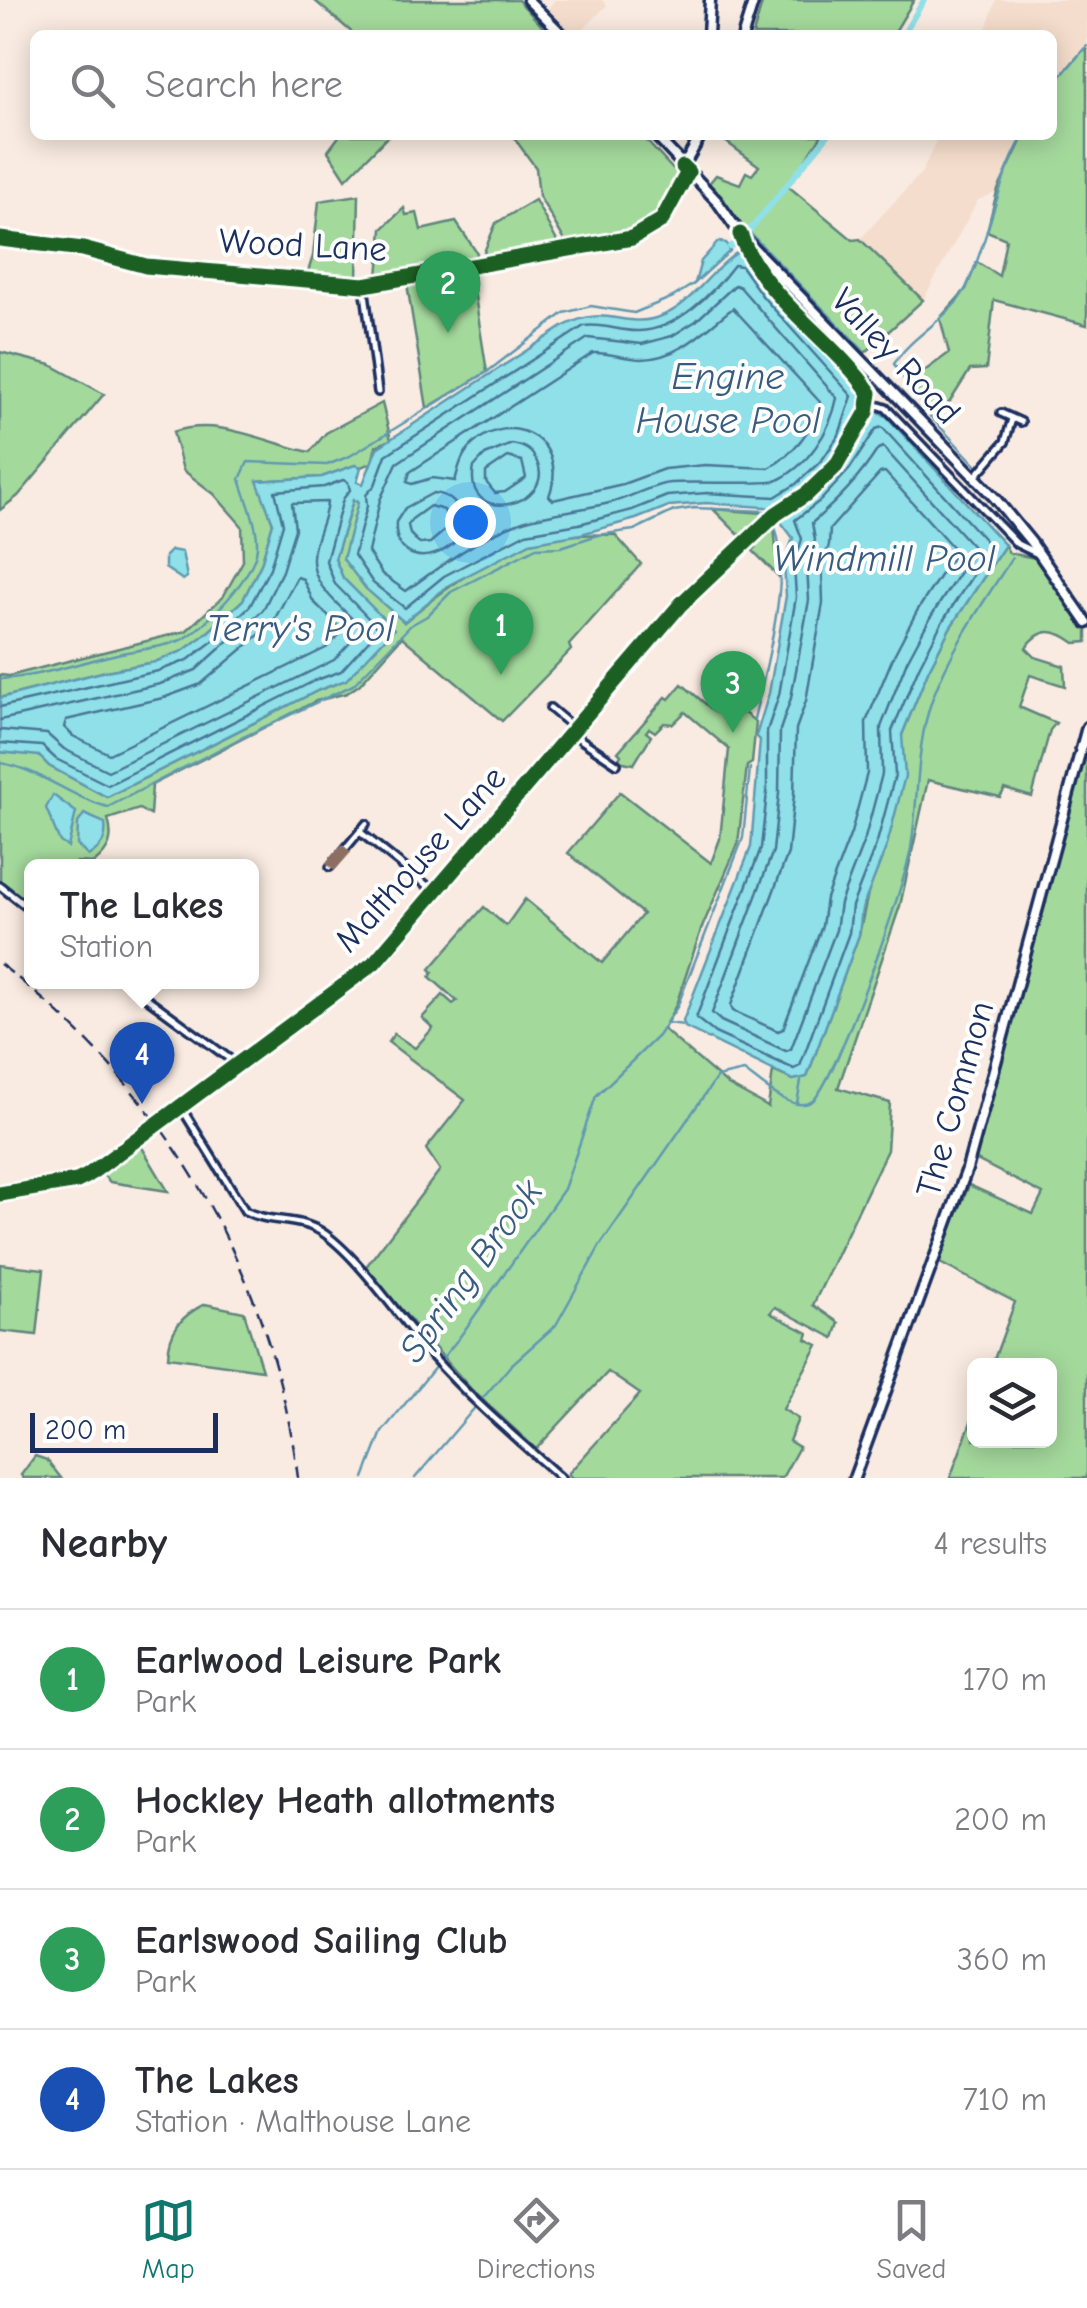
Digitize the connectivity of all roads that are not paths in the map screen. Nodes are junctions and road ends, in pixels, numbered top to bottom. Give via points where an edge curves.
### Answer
1 (528, 0) edge
2 (710, 0) edge
3 (754, 0) edge
4 (558, 30) edge
5 (708, 30) edge
6 (745, 30) edge
7 (659, 140) edge
8 (699, 140) edge
9 (686, 170) junction
10 (740, 234) junction
11 (0, 239) edge
12 (364, 284) junction
13 (378, 392) dead end
14 (867, 412) junction
15 (1002, 413) dead end
16 (1012, 419) junction
17 (1021, 422) dead end
18 (976, 477) junction
19 (1040, 556) junction
20 (1087, 623) edge
21 (550, 708) dead end
22 (1087, 728) edge
23 (573, 731) junction
24 (617, 764) dead end
25 (366, 824) dead end
26 (360, 832) junction
27 (330, 866) dead end
28 (0, 886) edge
29 (435, 892) junction
30 (24, 905) edge
31 (134, 989) edge
32 (238, 1066) junction
33 (180, 1107) junction
34 (0, 1194) edge
35 (561, 1478) edge
36 (854, 1478) edge

1 - 4 street
2 - 5 street
3 - 6 street
7 - 9 street, Valley Road
8 - 9 street
9 - 10 street, Valley Road
9 - 12 street, Wood Lane via 662,220 632,238
10 - 14 street via 777,292 866,387 872,398
10 - 18 street, Valley Road
11 - 12 street, Wood Lane via 71,247 146,266
12 - 13 street
14 - 19 street via 884,406 1017,544
14 - 23 street, Malthouse Lane via 836,466 680,604
15 - 16 street
16 - 17 street
16 - 18 street via 1005,442
18 - 19 street, Valley Road
19 - 20 street, Valley Road
21 - 23 street
22 - 36 street, The Common via 967,1169
23 - 24 street
23 - 29 street, Malthouse Lane
25 - 26 street
26 - 27 street
26 - 29 street
28 - 30 street
29 - 32 street, Malthouse Lane via 372,964
31 - 32 street
32 - 33 street, Malthouse Lane
33 - 34 street, Malthouse Lane, bridge via 77,1181
33 - 35 street via 245,1211 307,1224 335,1242 481,1407

